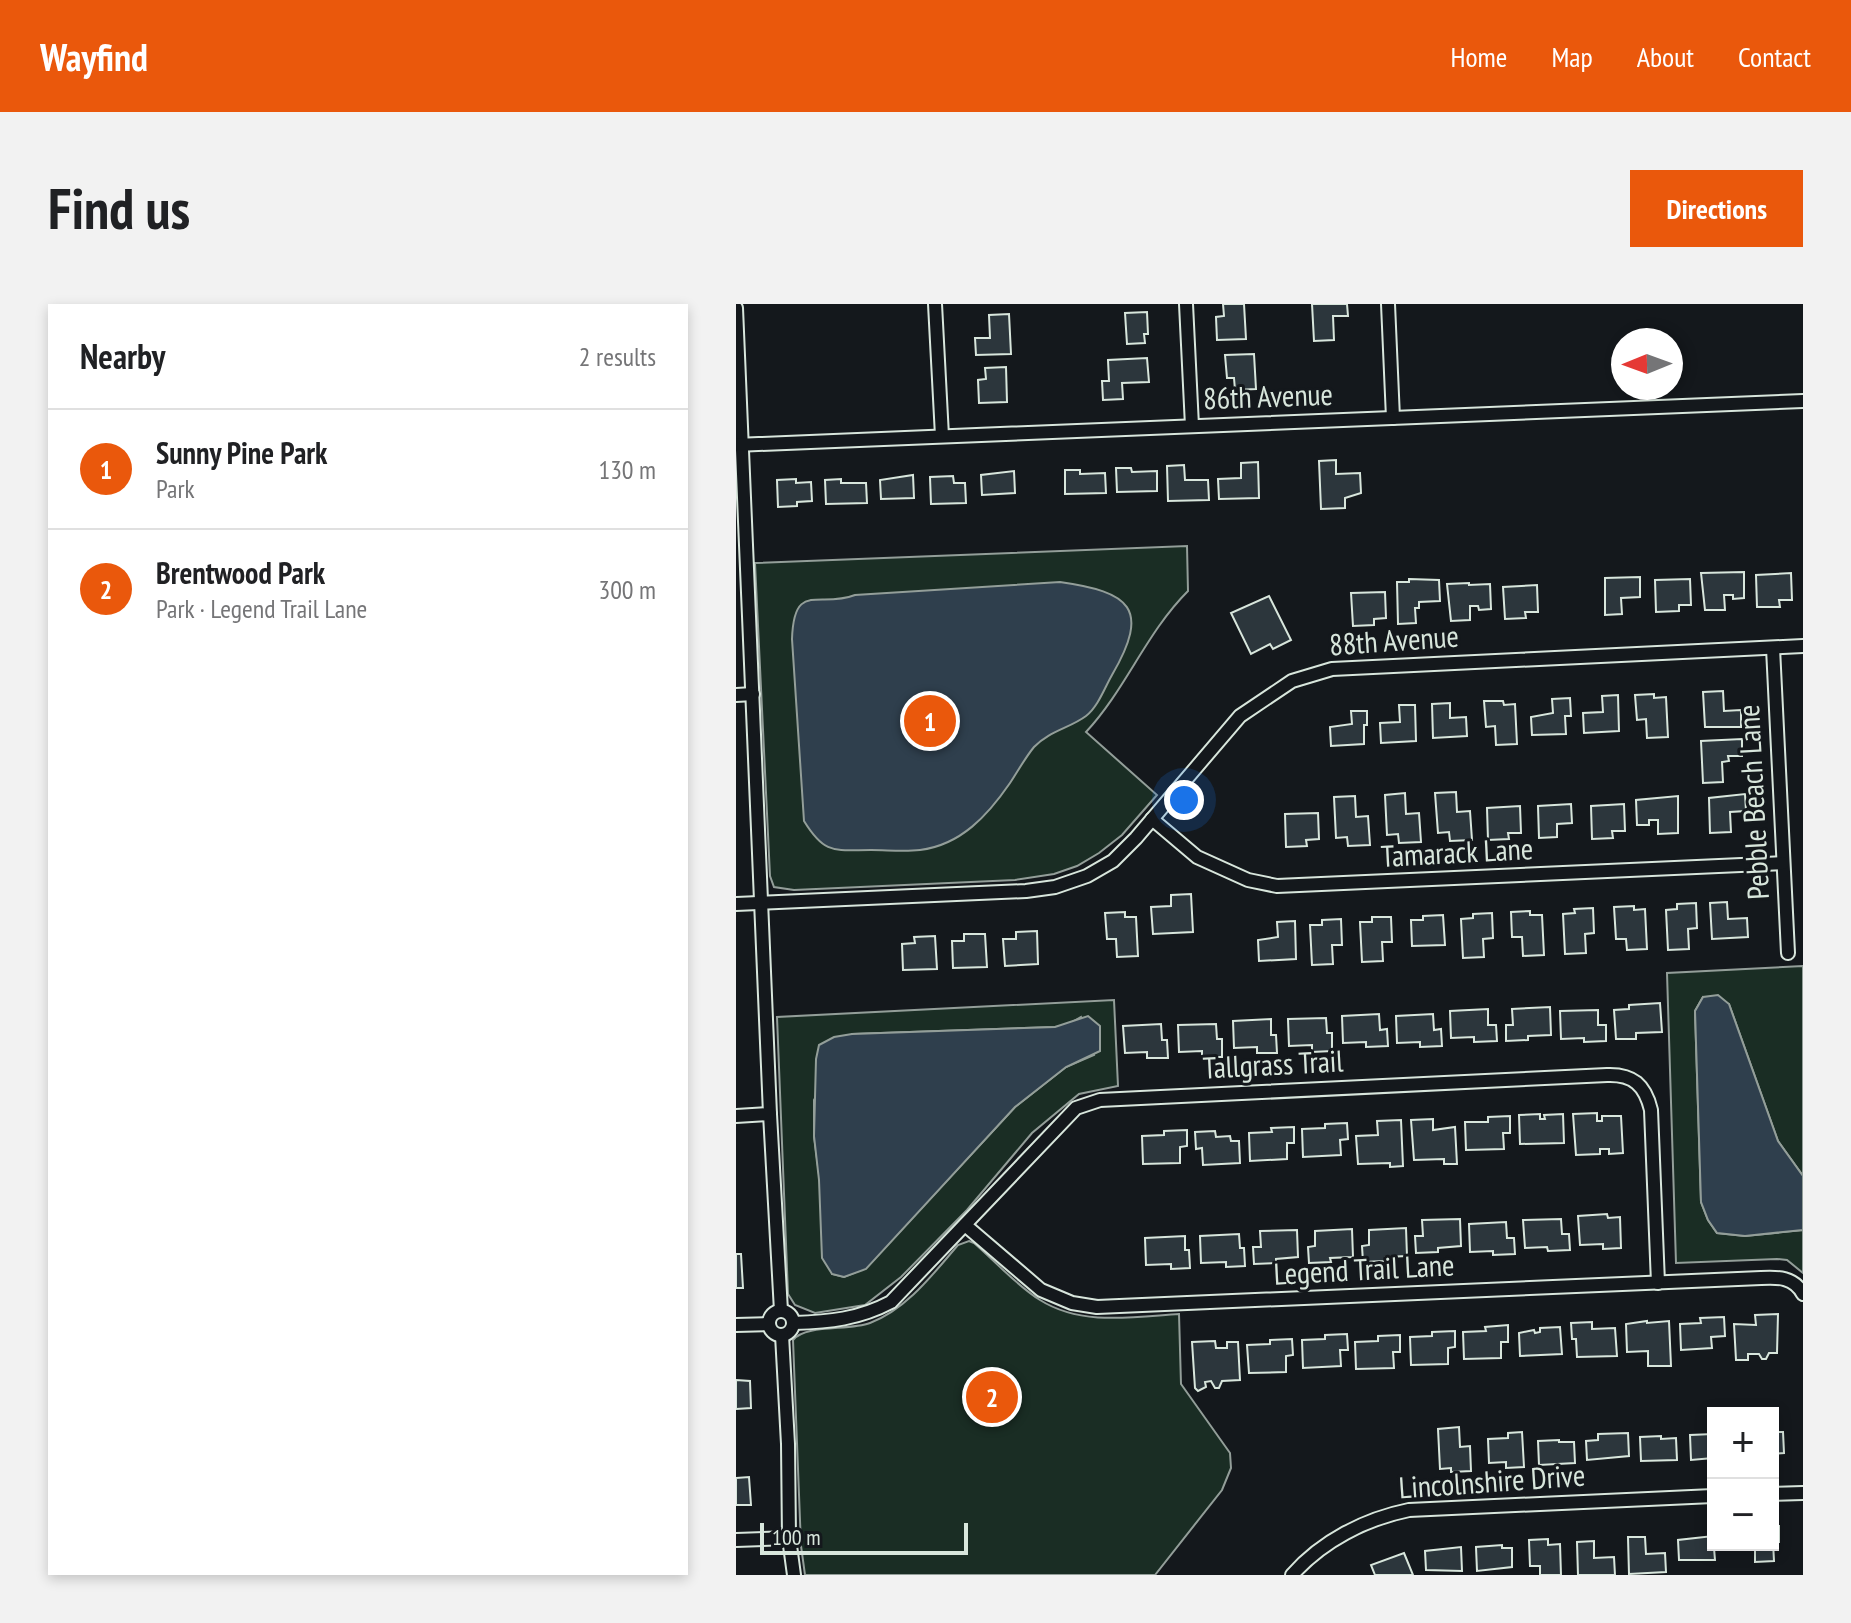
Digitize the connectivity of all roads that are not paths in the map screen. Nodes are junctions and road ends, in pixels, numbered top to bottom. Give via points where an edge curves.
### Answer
1 (935, 304) edge
2 (1186, 304) edge
3 (1388, 304) edge
4 (736, 308) edge
5 (1803, 401) edge
6 (1393, 418) junction
7 (1192, 426) junction
8 (942, 436) junction
9 (739, 445) edge
10 (1803, 646) edge
11 (1773, 648) junction
12 (753, 694) junction
13 (736, 695) edge
14 (1152, 819) junction
15 (1783, 863) junction
16 (761, 903) junction
17 (736, 904) edge
18 (1788, 953) dead end
19 (770, 1114) junction
20 (736, 1116) edge
21 (965, 1225) junction
22 (1658, 1283) junction
23 (1803, 1294) edge
24 (781, 1311) junction
25 (794, 1323) junction
26 (769, 1324) junction
27 (736, 1325) edge
28 (782, 1335) junction
29 (1803, 1493) edge
30 (1779, 1494) edge
31 (1707, 1496) edge
32 (789, 1538) junction
33 (736, 1540) edge
34 (794, 1575) edge
35 (1292, 1575) edge

1 - 8 street
2 - 7 street
3 - 6 street
4 - 9 street
5 - 6 street, 86th Avenue
6 - 7 street, 86th Avenue
7 - 8 street, 86th Avenue
8 - 9 street, 86th Avenue
9 - 12 street
10 - 11 street, 88th Avenue
11 - 14 street, 88th Avenue via 1351,666 1313,674 1279,688 1240,716
11 - 15 street, Pebble Beach Lane
12 - 13 street
12 - 16 street
14 - 15 street, Tamarack Lane via 1197,857 1248,880 1277,886
14 - 16 street, 88th Avenue via 1113,861 1055,887
15 - 18 street, Pebble Beach Lane
16 - 17 street, 88th Avenue
16 - 19 street
19 - 20 street
19 - 24 street
21 - 22 street, Legend Trail Lane via 1041,1290 1097,1307
21 - 22 street, Tallgrass Trail via 1076,1108 1100,1100 1617,1074 1639,1083 1651,1110
21 - 25 street, Tallgrass Trail via 891,1302 868,1314
22 - 23 street, Legend Trail Lane via 1784,1278
24 - 25 street
24 - 26 street
25 - 28 street
26 - 27 street
26 - 28 street
28 - 32 street
29 - 30 street
31 - 35 street, Lincolnshire Drive via 1409,1510 1330,1542
32 - 33 street
32 - 34 street

